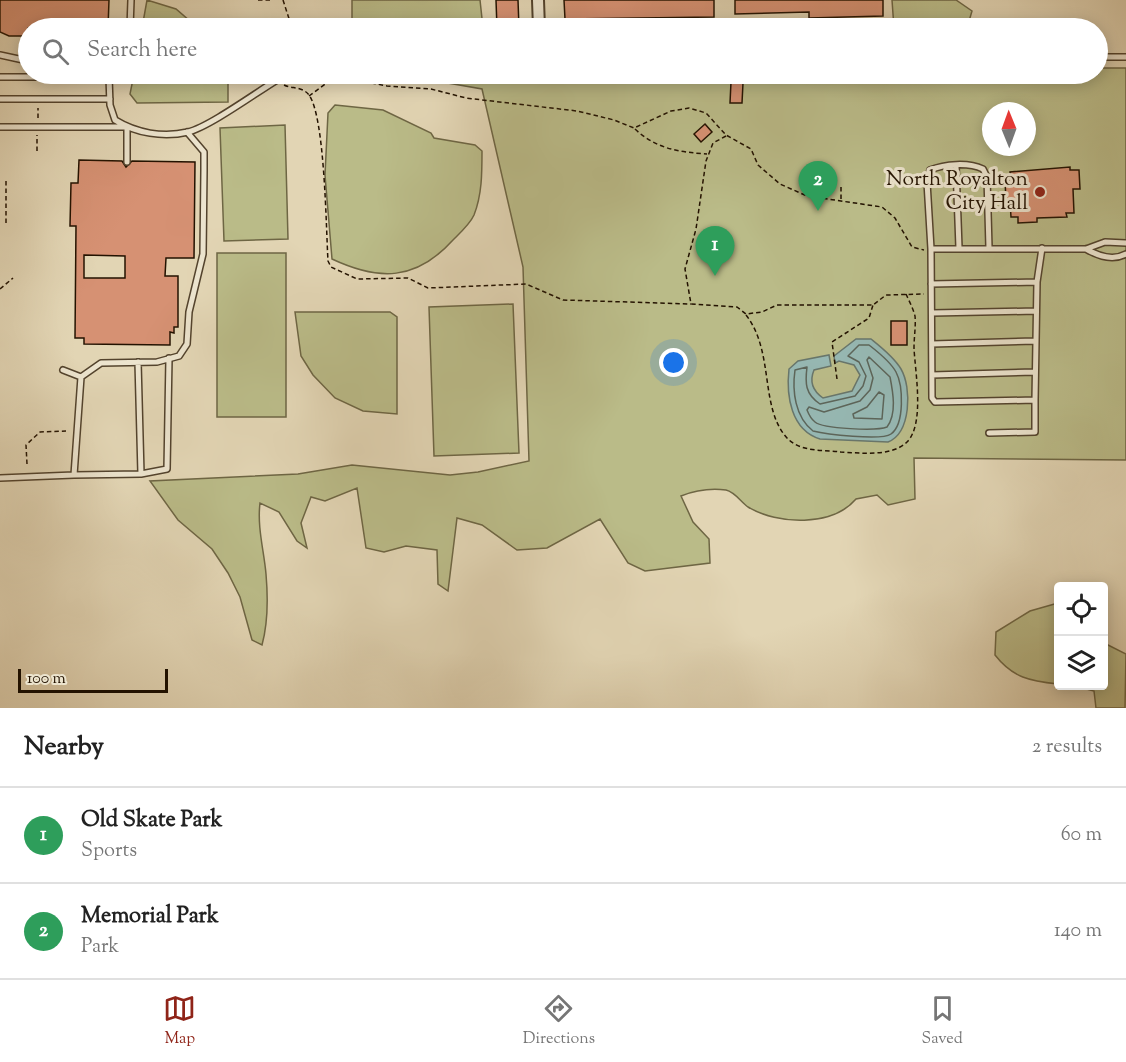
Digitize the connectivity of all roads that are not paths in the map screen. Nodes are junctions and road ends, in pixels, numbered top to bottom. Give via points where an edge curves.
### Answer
1 (131, 0) edge
2 (538, 0) edge
3 (130, 18) edge
4 (539, 18) edge
5 (0, 55) edge
6 (1108, 57) edge
7 (1126, 57) edge
8 (18, 59) edge
9 (0, 77) edge
10 (18, 77) edge
11 (111, 84) edge
12 (271, 84) edge
13 (0, 99) edge
14 (110, 99) junction
15 (0, 127) edge
16 (127, 127) junction
17 (188, 132) junction
18 (127, 162) dead end
19 (956, 166) junction
20 (1126, 243) edge
21 (989, 248) junction
22 (1042, 248) junction
23 (931, 249) junction
24 (959, 249) junction
25 (1086, 249) junction
26 (1126, 254) edge
27 (1037, 282) junction
28 (931, 284) junction
29 (1036, 311) junction
30 (932, 314) junction
31 (1035, 341) junction
32 (932, 344) junction
33 (169, 358) junction
34 (138, 362) junction
35 (63, 370) dead end
36 (1034, 372) junction
37 (932, 375) junction
38 (81, 377) junction
39 (1035, 400) junction
40 (989, 433) dead end
41 (141, 474) junction
42 (74, 475) junction
43 (0, 478) edge

1 - 3 lane
2 - 4 street
5 - 8 lane
6 - 7 lane
9 - 10 lane
11 - 14 lane
12 - 17 lane
13 - 14 lane
14 - 16 lane via 115,120
15 - 16 lane
16 - 17 lane via 140,132
16 - 18 lane
17 - 33 lane via 204,152 203,254 189,312 187,344 178,356
19 - 21 lane via 975,165 987,177
19 - 23 lane via 930,170 927,182
19 - 24 lane
20 - 25 lane via 1105,242
21 - 22 lane
21 - 24 lane
22 - 25 lane
22 - 27 lane
23 - 24 lane
23 - 28 lane
25 - 26 lane via 1098,256
27 - 28 lane
27 - 29 lane
28 - 30 lane
29 - 30 lane
29 - 31 lane
30 - 32 lane
31 - 32 lane
31 - 36 lane
32 - 37 lane
33 - 34 lane
33 - 41 lane via 167,469
34 - 38 lane via 101,363
34 - 41 lane
35 - 38 lane
36 - 37 lane
36 - 39 lane
37 - 39 lane via 935,402
38 - 42 lane
39 - 40 lane via 1035,432
41 - 42 lane
42 - 43 lane

